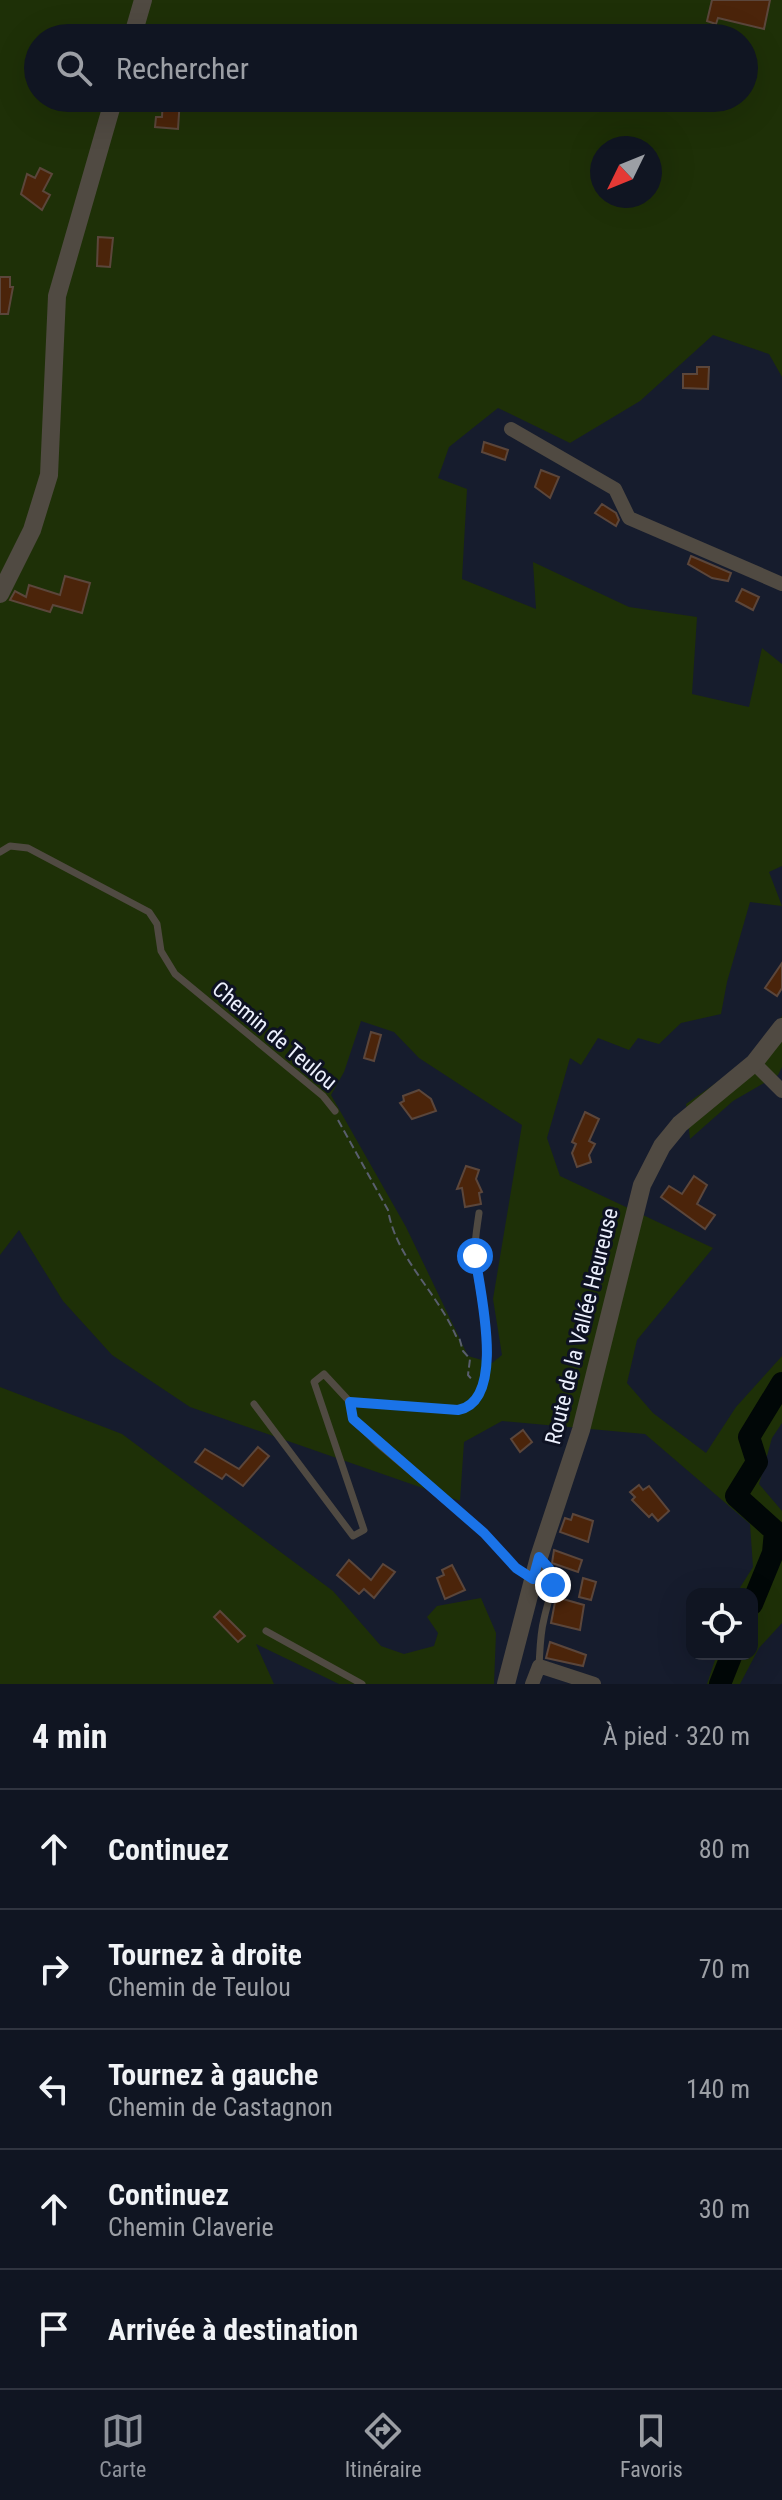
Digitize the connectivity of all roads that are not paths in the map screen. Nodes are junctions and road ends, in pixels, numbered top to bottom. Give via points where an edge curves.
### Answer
1 (143, 0) edge
2 (136, 24) edge
3 (110, 112) edge
4 (511, 429) dead end
5 (782, 584) edge
6 (0, 594) edge
7 (0, 852) edge
8 (782, 1027) edge
9 (754, 1063) junction
10 (782, 1091) edge
11 (335, 1111) road end
12 (479, 1213) dead end
13 (350, 1402) junction
14 (254, 1404) dead end
15 (539, 1557) junction
16 (533, 1579) junction
17 (266, 1631) dead end
18 (539, 1666) junction
19 (362, 1684) edge
20 (506, 1684) edge
21 (532, 1684) edge
22 (594, 1684) edge

1 - 2 street
3 - 6 street via 57,296 49,475 32,530
4 - 5 street via 615,489 629,518
7 - 11 lane, Chemin de Teulou via 10,846 28,848 149,912 157,924 161,951 175,974
8 - 9 street, Route de la Vallée Heureuse
9 - 10 street
9 - 15 street, Route de la Vallée Heureuse via 680,1124 642,1185 567,1479
12 - 13 lane via 475,1256 489,1353 479,1400 458,1410
13 - 14 lane via 324,1374 314,1382 364,1530 353,1536
13 - 16 lane via 353,1419 377,1443
15 - 16 street, Route de la Vallée Heureuse
15 - 18 lane via 549,1568 553,1585
16 - 20 street, Route de la Vallée Heureuse
17 - 19 lane
18 - 21 street
18 - 22 street

